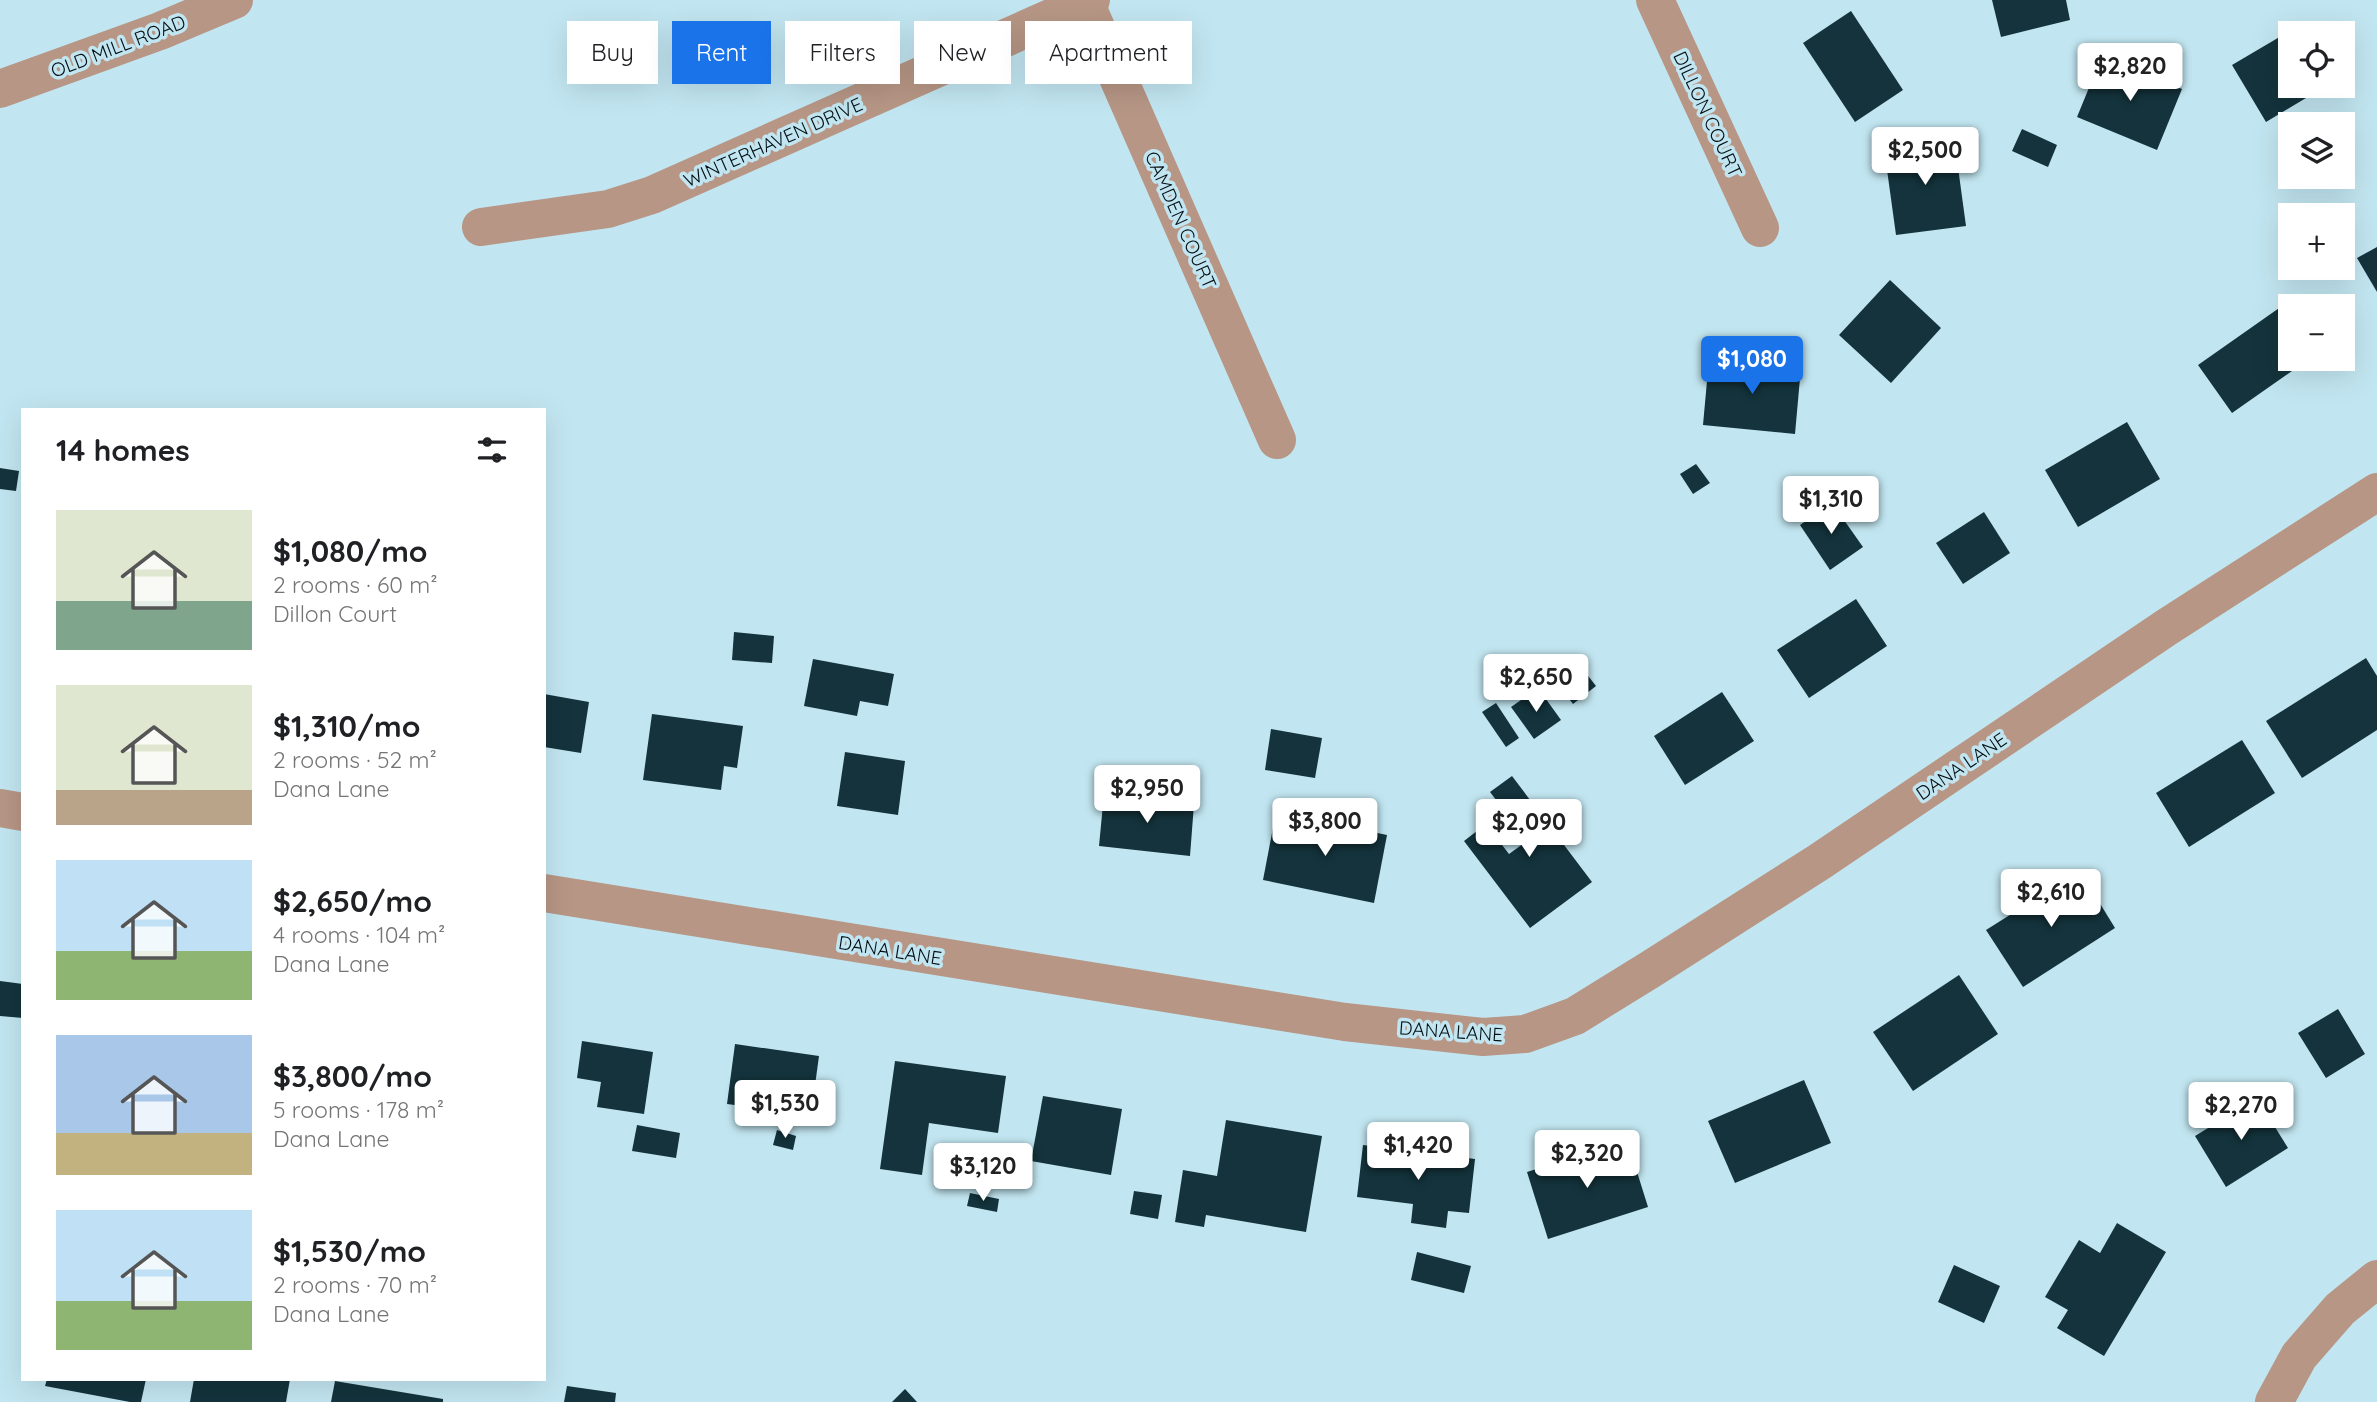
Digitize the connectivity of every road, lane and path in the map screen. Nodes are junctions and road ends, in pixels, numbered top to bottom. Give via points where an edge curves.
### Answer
1 (234, 0) edge
2 (1655, 0) edge
3 (1087, 1) edge
4 (0, 89) edge
5 (481, 228) dead end
6 (1760, 228) dead end
7 (1278, 440) dead end
8 (2377, 492) edge
9 (0, 808) edge
10 (21, 812) edge
11 (546, 893) edge
12 (2377, 1279) edge
13 (2274, 1402) edge

1 - 4 street, OLD MILL ROAD
2 - 6 street, DILLON COURT
3 - 5 street, WINTERHAVEN DRIVE via 652,195 608,209
3 - 7 street, CAMDEN COURT
8 - 11 street, DANA LANE via 1651,970 1575,1016 1525,1034 1483,1037 1345,1022
9 - 10 street
12 - 13 street via 2340,1309 2299,1356

